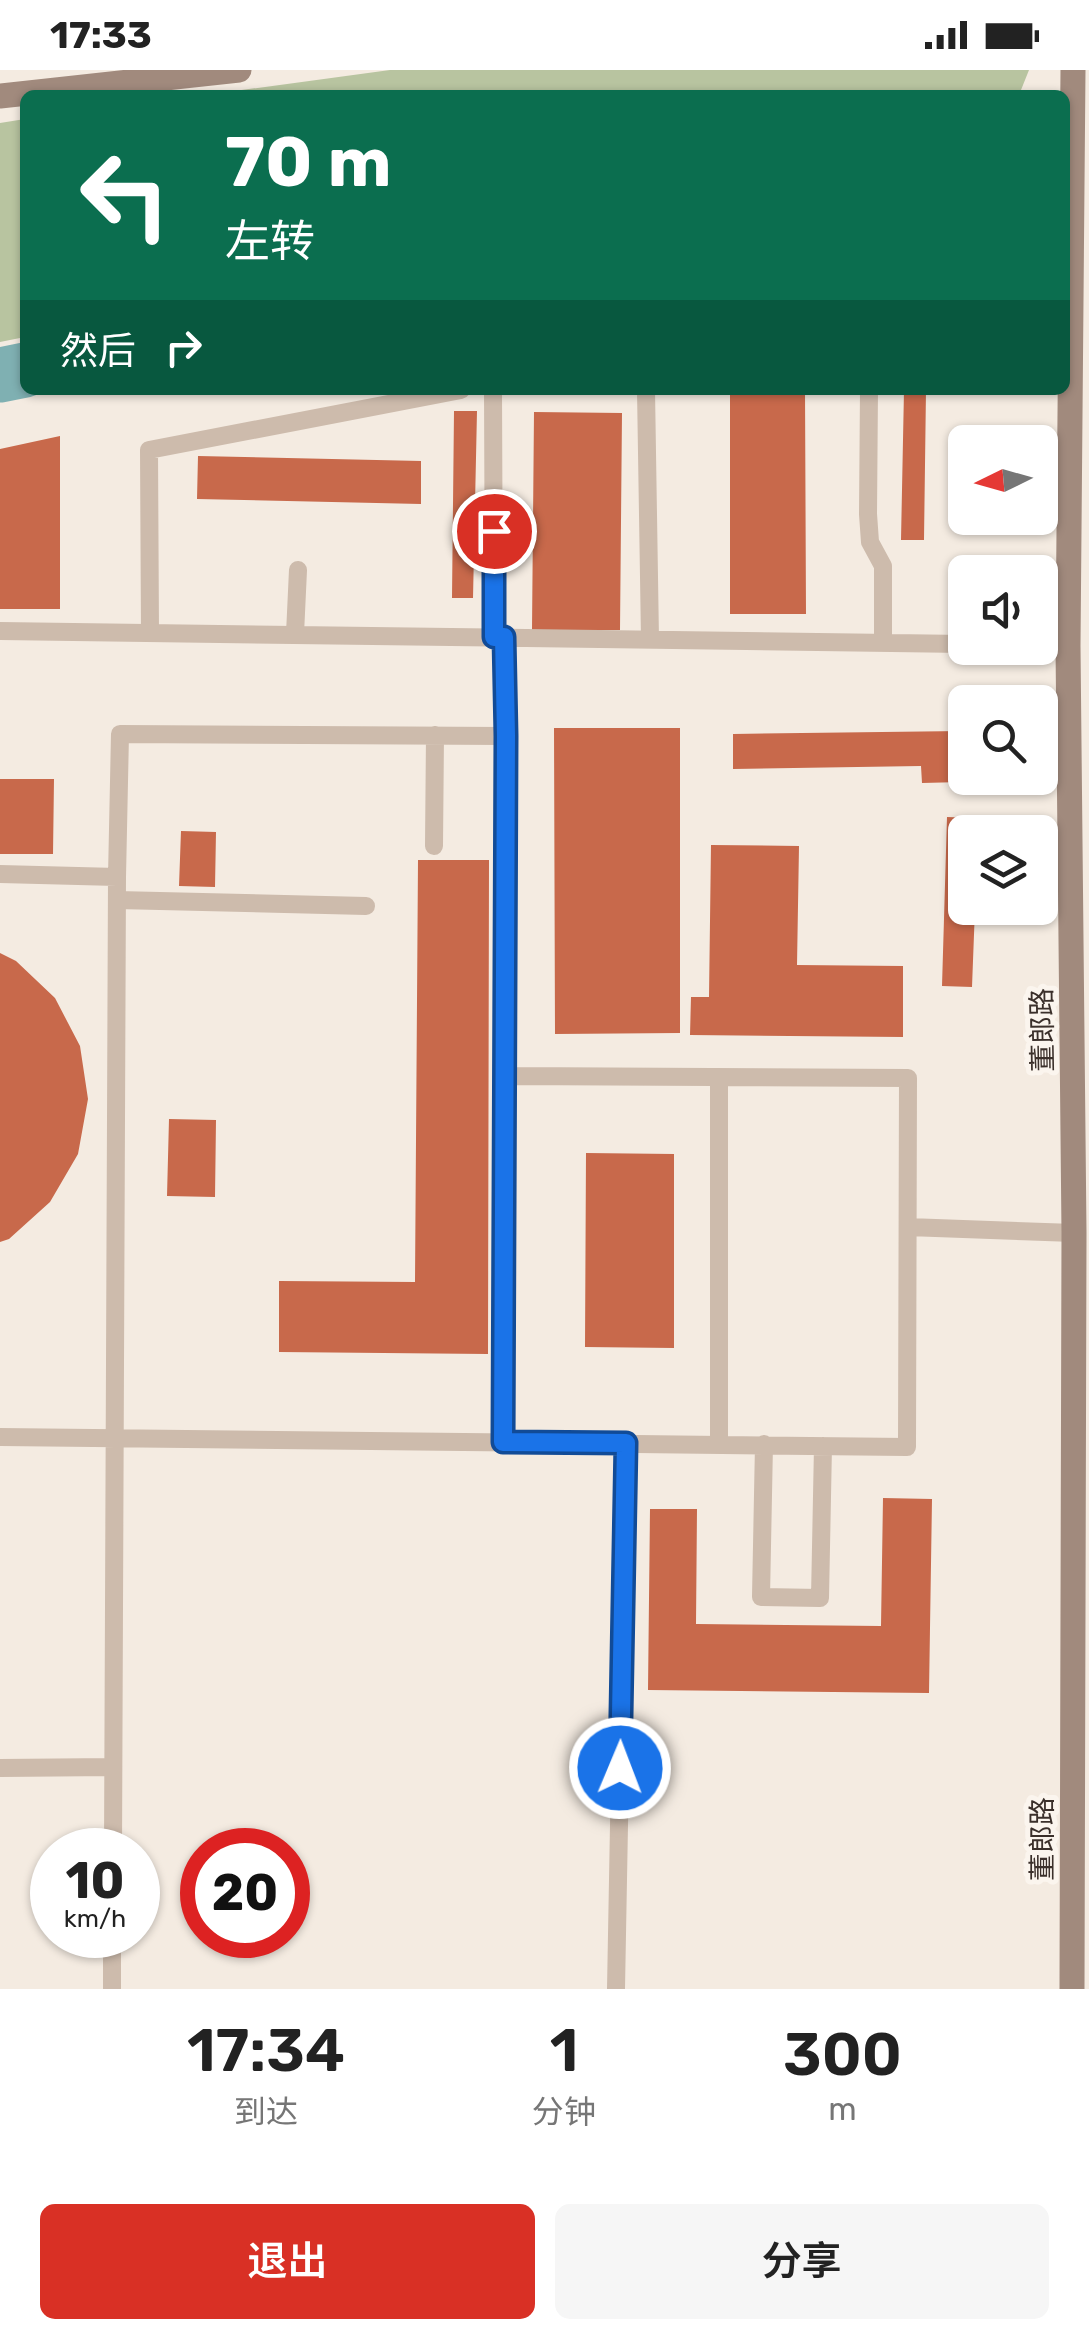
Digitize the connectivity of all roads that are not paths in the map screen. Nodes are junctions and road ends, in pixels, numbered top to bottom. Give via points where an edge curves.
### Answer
1 (239, 70) edge
2 (1073, 70) edge
3 (55, 90) edge
4 (434, 395) edge
5 (493, 395) edge
6 (646, 395) edge
7 (869, 395) edge
8 (298, 570) dead end
9 (0, 630) edge
10 (150, 632) junction
11 (295, 634) junction
12 (499, 637) junction
13 (650, 639) junction
14 (882, 643) junction
15 (948, 644) edge
16 (1058, 646) edge
17 (1068, 646) junction
18 (435, 735) junction
19 (506, 736) junction
20 (434, 846) dead end
21 (0, 874) edge
22 (118, 877) junction
23 (118, 900) junction
24 (366, 906) dead end
25 (504, 1076) junction
26 (719, 1077) junction
27 (908, 1227) junction
28 (1074, 1232) junction
29 (0, 1438) edge
30 (114, 1439) junction
31 (503, 1442) junction
32 (626, 1443) junction
33 (720, 1444) junction
34 (764, 1444) junction
35 (823, 1446) junction
36 (113, 1767) junction
37 (0, 1768) edge
38 (113, 1828) edge
39 (112, 1958) edge
40 (112, 1989) edge
41 (616, 1989) edge
42 (1072, 1989) edge

1 - 3 main road
2 - 17 main road, 董郎路
4 - 10 lane via 149,450
5 - 12 lane
6 - 13 lane
7 - 14 lane via 868,514 870,542 883,566
8 - 11 lane
9 - 10 lane
10 - 11 lane
11 - 12 lane
12 - 13 lane
12 - 19 lane
13 - 14 lane
14 - 15 lane
16 - 17 lane
17 - 28 main road, 董郎路
18 - 19 lane
18 - 20 lane
18 - 22 lane via 120,734
19 - 25 lane
21 - 22 lane
22 - 23 lane
23 - 24 lane
23 - 30 lane
25 - 26 lane
25 - 31 lane
26 - 27 lane via 908,1078
26 - 33 lane
27 - 28 lane
27 - 35 lane via 907,1447
28 - 42 main road, 董郎路
29 - 30 lane
30 - 31 lane
30 - 36 lane
31 - 32 lane
32 - 33 lane
32 - 41 lane
33 - 34 lane
34 - 35 lane
34 - 35 lane via 761,1597 820,1598
36 - 37 lane
36 - 38 lane
39 - 40 lane

